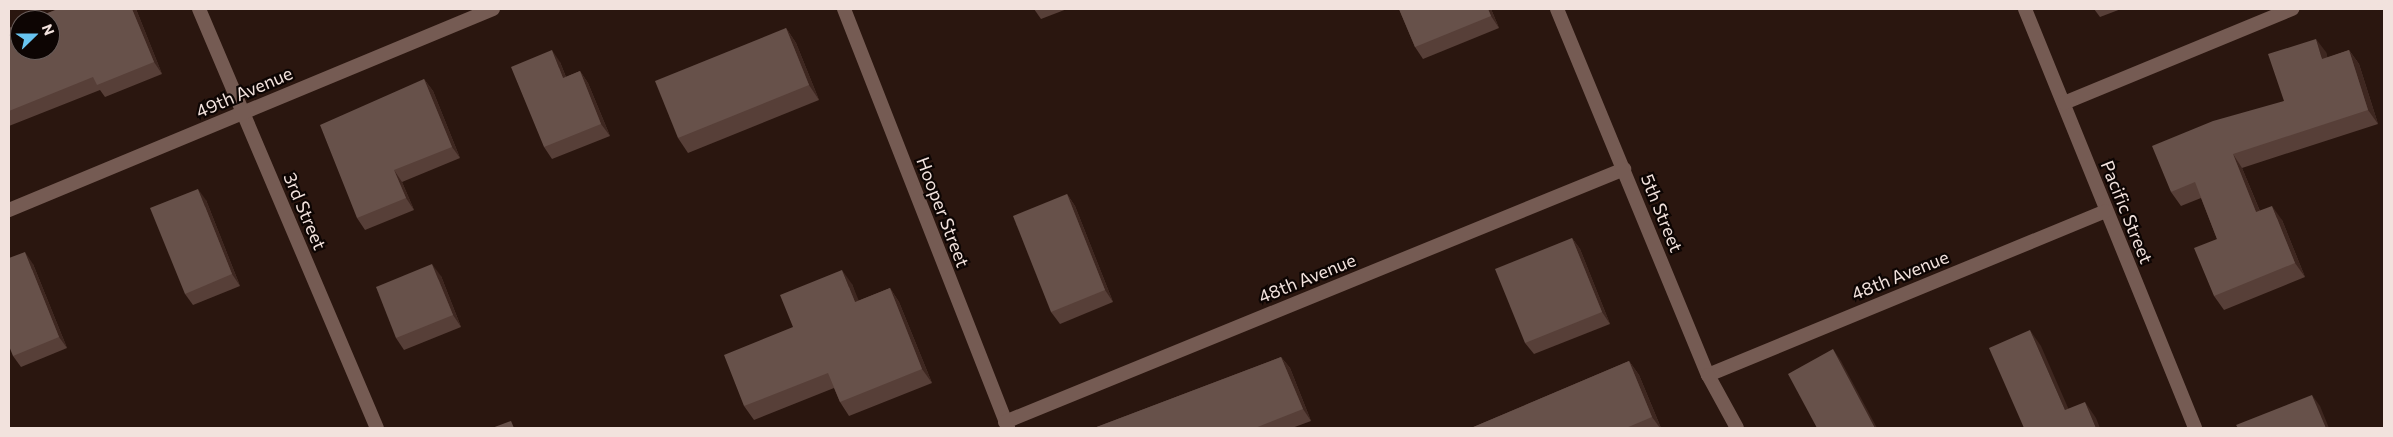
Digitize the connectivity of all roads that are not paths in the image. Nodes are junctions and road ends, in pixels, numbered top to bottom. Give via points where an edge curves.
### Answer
1 (199, 9) edge
2 (493, 9) edge
3 (844, 9) edge
4 (1557, 9) edge
5 (2025, 9) edge
6 (2292, 9) edge
7 (2064, 103) junction
8 (242, 112) junction
9 (1624, 169) junction
10 (9, 210) edge
11 (2106, 211) junction
12 (1708, 375) junction
13 (1006, 425) edge
14 (377, 428) edge
15 (1737, 428) edge
16 (2195, 428) edge

1 - 8 street, 3rd Street
2 - 8 street, 49th Avenue
3 - 13 street, Hooper Street
4 - 9 street, 5th Street
5 - 7 street, Pacific Street
6 - 7 street
7 - 11 street, Pacific Street
8 - 10 street, 49th Avenue
8 - 14 street, 3rd Street
9 - 12 street, 5th Street
9 - 13 street, 48th Avenue
11 - 12 street, 48th Avenue
11 - 16 street, Pacific Street
12 - 15 street, 5th Street

